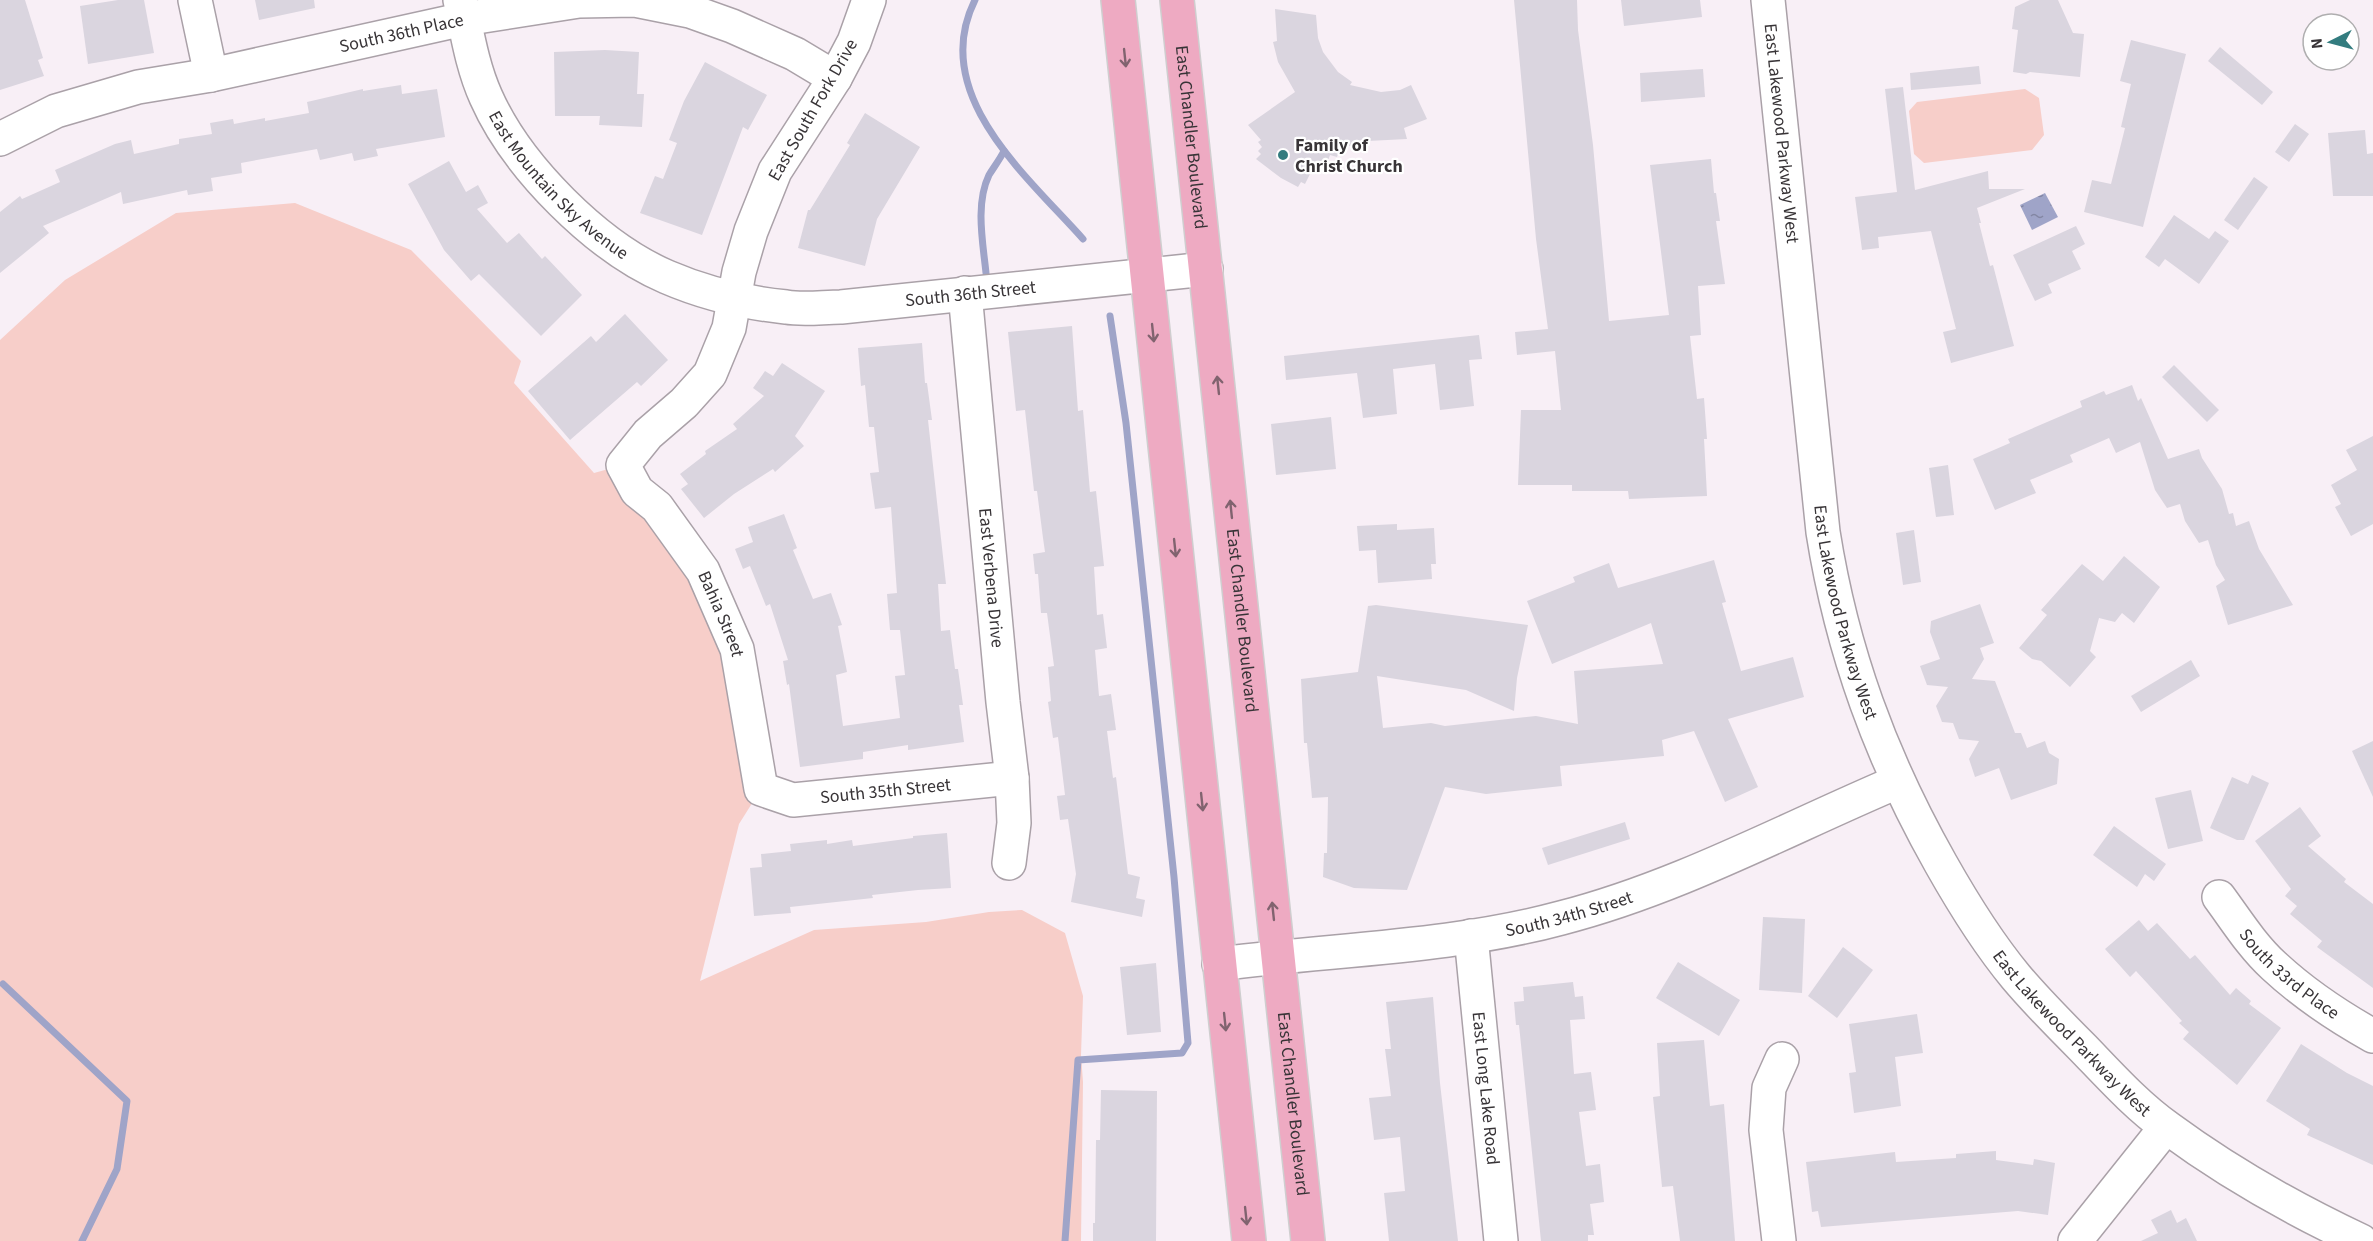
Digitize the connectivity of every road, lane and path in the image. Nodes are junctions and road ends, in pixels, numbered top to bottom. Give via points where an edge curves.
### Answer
1 (195, 0) edge
2 (869, 0) edge
3 (1118, 0) edge
4 (1177, 0) edge
5 (1768, 0) edge
6 (462, 9) edge
7 (211, 75) junction
8 (835, 78) junction
9 (0, 139) edge
10 (1206, 269) junction
11 (1148, 275) junction
12 (964, 293) junction
13 (734, 298) junction
14 (623, 465) joint
15 (1012, 778) junction
16 (1897, 782) junction
17 (761, 789) joint
18 (1009, 863) dead end
19 (2219, 897) dead end
20 (1471, 936) junction
21 (1278, 956) junction
22 (1219, 964) junction
23 (2373, 1036) edge
24 (1782, 1059) dead end
25 (2166, 1127) junction
26 (1249, 1241) edge
27 (1308, 1241) edge
28 (1501, 1241) edge
29 (1779, 1241) edge
30 (2075, 1241) edge
31 (2361, 1241) edge

1 - 7 street
2 - 8 street, East South Fork Drive via 854,42
3 -> 11 main road
4 - 10 main road, East Chandler Boulevard
5 - 16 street, East Lakewood Parkway West via 1829,573 1856,676
6 - 7 street, South 36th Place
6 - 8 street, South 36th Place via 635,0 690,11 732,26 795,54
6 - 13 street, East Mountain Sky Avenue via 486,97 510,139 566,206 628,255 666,277
7 - 9 street, South 36th Place via 138,87 56,111
8 - 13 street, East South Fork Drive via 775,171 751,231
10 - 11 street, South 36th Street
21 -> 10 main road, East Chandler Boulevard
11 - 12 street, South 36th Street
11 -> 22 main road
12 - 13 street, South 36th Street via 789,308
12 - 15 street, East Verbena Drive
13 - 14 street, East South Fork Drive via 729,328 710,374 648,434
14 - 17 street, Bahia Street via 637,491 657,507 703,571 733,639
15 - 17 street, South 35th Street via 793,800
15 - 18 street, East Verbena Drive via 1014,823
16 - 20 street, South 34th Street via 1624,900 1548,921
16 - 25 street, East Lakewood Parkway West via 1953,885 2015,976
19 - 23 street, South 33rd Place via 2273,966
20 - 21 street, South 34th Street
20 - 28 street, East Long Lake Road
21 - 22 street, South 34th Street
21 - 27 main road, East Chandler Boulevard
22 -> 26 main road
24 - 29 street via 1769,1088 1766,1130
25 - 30 street
25 - 31 street, East Lakewood Parkway West via 2264,1191

